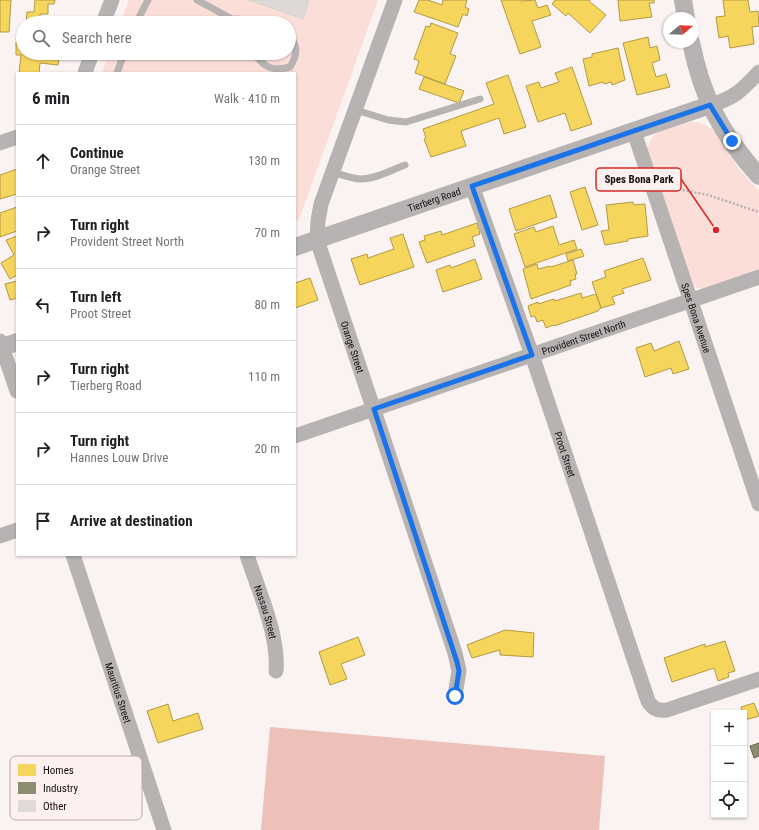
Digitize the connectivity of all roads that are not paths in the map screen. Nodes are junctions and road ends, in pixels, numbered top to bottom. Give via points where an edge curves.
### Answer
1 (112, 0) edge
2 (148, 0) edge
3 (198, 0) edge
4 (395, 0) edge
5 (683, 0) edge
6 (685, 12) edge
7 (106, 16) edge
8 (140, 16) edge
9 (225, 16) edge
10 (692, 48) edge
11 (90, 60) edge
12 (122, 60) edge
13 (260, 60) edge
14 (294, 60) edge
15 (85, 72) edge
16 (117, 72) edge
17 (759, 72) edge
18 (480, 99) dead end
19 (710, 105) junction
20 (356, 110) junction
21 (634, 132) junction
22 (16, 137) edge
23 (0, 143) edge
24 (405, 166) dead end
25 (333, 172) junction
26 (759, 176) edge
27 (472, 186) junction
28 (317, 240) junction
29 (296, 247) edge
30 (759, 277) edge
31 (690, 300) junction
32 (5, 344) edge
33 (532, 355) junction
34 (16, 386) edge
35 (374, 409) junction
36 (296, 436) edge
37 (759, 504) edge
38 (16, 530) edge
39 (0, 536) edge
40 (73, 556) edge
41 (246, 556) edge
42 (276, 671) dead end
43 (759, 679) edge
44 (455, 696) dead end
45 (140, 756) edge
46 (142, 764) edge
47 (164, 830) edge

1 - 7 street
2 - 8 lane
3 - 9 lane
4 - 20 street, Orange Street
5 - 6 street
10 - 19 street via 697,71
11 - 15 street
12 - 16 lane
13 - 14 lane via 273,69 290,67
17 - 19 street via 733,97
18 - 20 lane via 406,122 388,120
19 - 21 street, Tierberg Road
19 - 26 street via 732,141
20 - 25 street, Orange Street
21 - 27 street, Tierberg Road
21 - 31 street, Spes Bona Avenue
22 - 23 street
24 - 25 lane via 362,179
25 - 28 street, Orange Street via 320,208
27 - 28 street, Tierberg Road
27 - 33 street, Proot Street
28 - 29 street, Tierberg Road
28 - 35 street, Orange Street
30 - 31 street, Provident Street North
31 - 33 street, Provident Street North
31 - 37 street, Spes Bona Avenue
32 - 34 street
33 - 35 street, Provident Street North
33 - 43 street, Proot Street via 648,701 655,709 667,710
35 - 36 street, Provident Street North
35 - 44 street, Orange Street via 457,662 459,671
38 - 39 street
40 - 45 street, Mauritius Street
41 - 42 street, Nassau Street via 272,629 277,655
46 - 47 street, Mauritius Street

